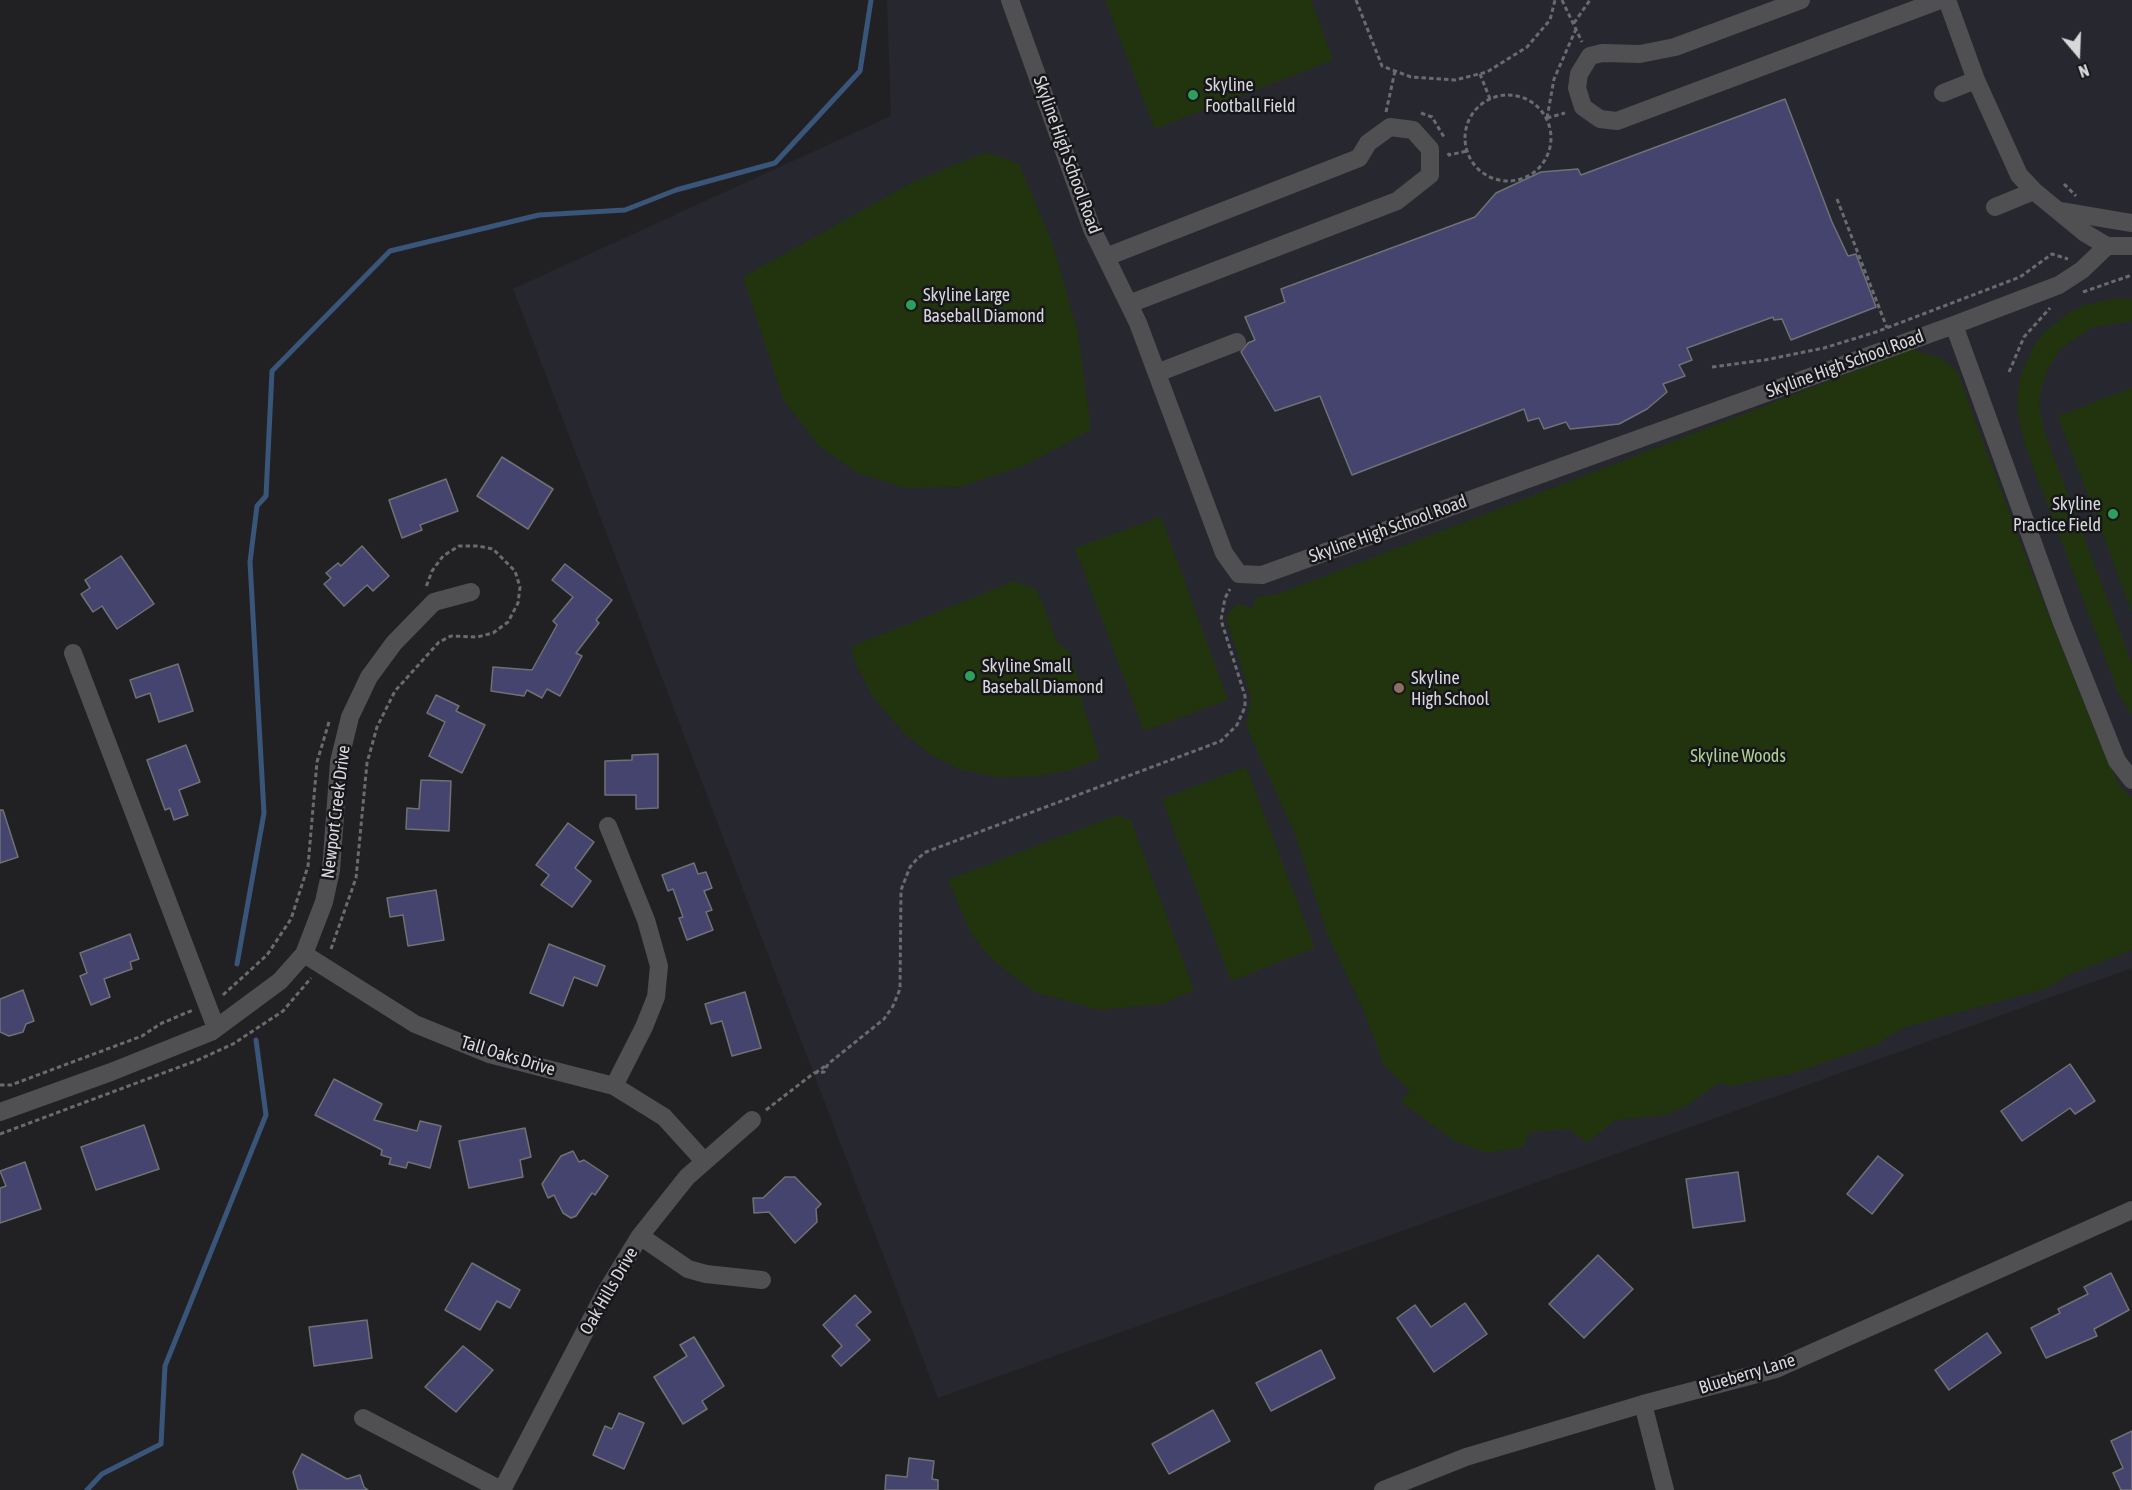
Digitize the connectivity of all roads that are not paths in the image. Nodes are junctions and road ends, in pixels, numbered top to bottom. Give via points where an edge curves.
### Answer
1 (1010, 0) edge
2 (1801, 0) edge
3 (1940, 0) edge
4 (1947, 0) edge
5 (1977, 80) junction
6 (1943, 93) dead end
7 (2034, 191) junction
8 (1995, 207) dead end
9 (2057, 211) junction
10 (2132, 223) edge
11 (2107, 246) junction
12 (2132, 246) edge
13 (1106, 257) junction
14 (1129, 304) junction
15 (1954, 325) junction
16 (1237, 342) dead end
17 (1156, 373) junction
18 (471, 592) dead end
19 (73, 653) dead end
20 (2132, 780) edge
21 (608, 826) dead end
22 (304, 954) junction
23 (216, 1028) junction
24 (614, 1086) junction
25 (0, 1112) edge
26 (752, 1120) dead end
27 (704, 1161) junction
28 (2132, 1210) edge
29 (640, 1236) junction
30 (762, 1280) dead end
31 (1643, 1404) junction
32 (363, 1418) dead end
33 (502, 1490) edge
34 (1383, 1490) edge
35 (1665, 1490) edge

1 - 13 street, Skyline High School Road via 1092,229
2 - 3 street via 1675,47 1640,54 1590,56 1579,74 1577,88 1583,107 1600,119 1617,122
4 - 5 street
5 - 6 street
5 - 7 street via 2019,175
7 - 8 street
7 - 9 street
9 - 10 street
9 - 11 street
11 - 12 street
11 - 15 street, Skyline High School Road via 2059,285
13 - 14 street, Skyline High School Road
13 - 14 street via 1359,158 1368,143 1390,127 1413,130 1430,149 1430,175 1397,201
14 - 17 street, Skyline High School Road
15 - 17 street, Skyline High School Road via 1262,575 1239,574 1224,553
15 - 20 street via 2062,623 2117,761
16 - 17 street
18 - 22 street, Newport Creek Drive via 434,602 394,643 369,677 350,717 339,762 331,870 324,902
19 - 23 street
21 - 24 street via 646,920 659,966 656,997
22 - 23 street, Newport Creek Drive via 280,981
22 - 24 street, Tall Oaks Drive via 415,1024 489,1054
23 - 25 street, Newport Creek Drive
24 - 27 street, Tall Oaks Drive via 664,1118
26 - 27 street, Oak Hills Drive
27 - 29 street, Oak Hills Drive via 687,1176
28 - 31 street, Blueberry Lane via 1781,1367
29 - 30 street via 688,1269
29 - 33 street, Oak Hills Drive via 604,1295
31 - 34 street, Blueberry Lane via 1466,1457
31 - 35 street
32 - 33 street

